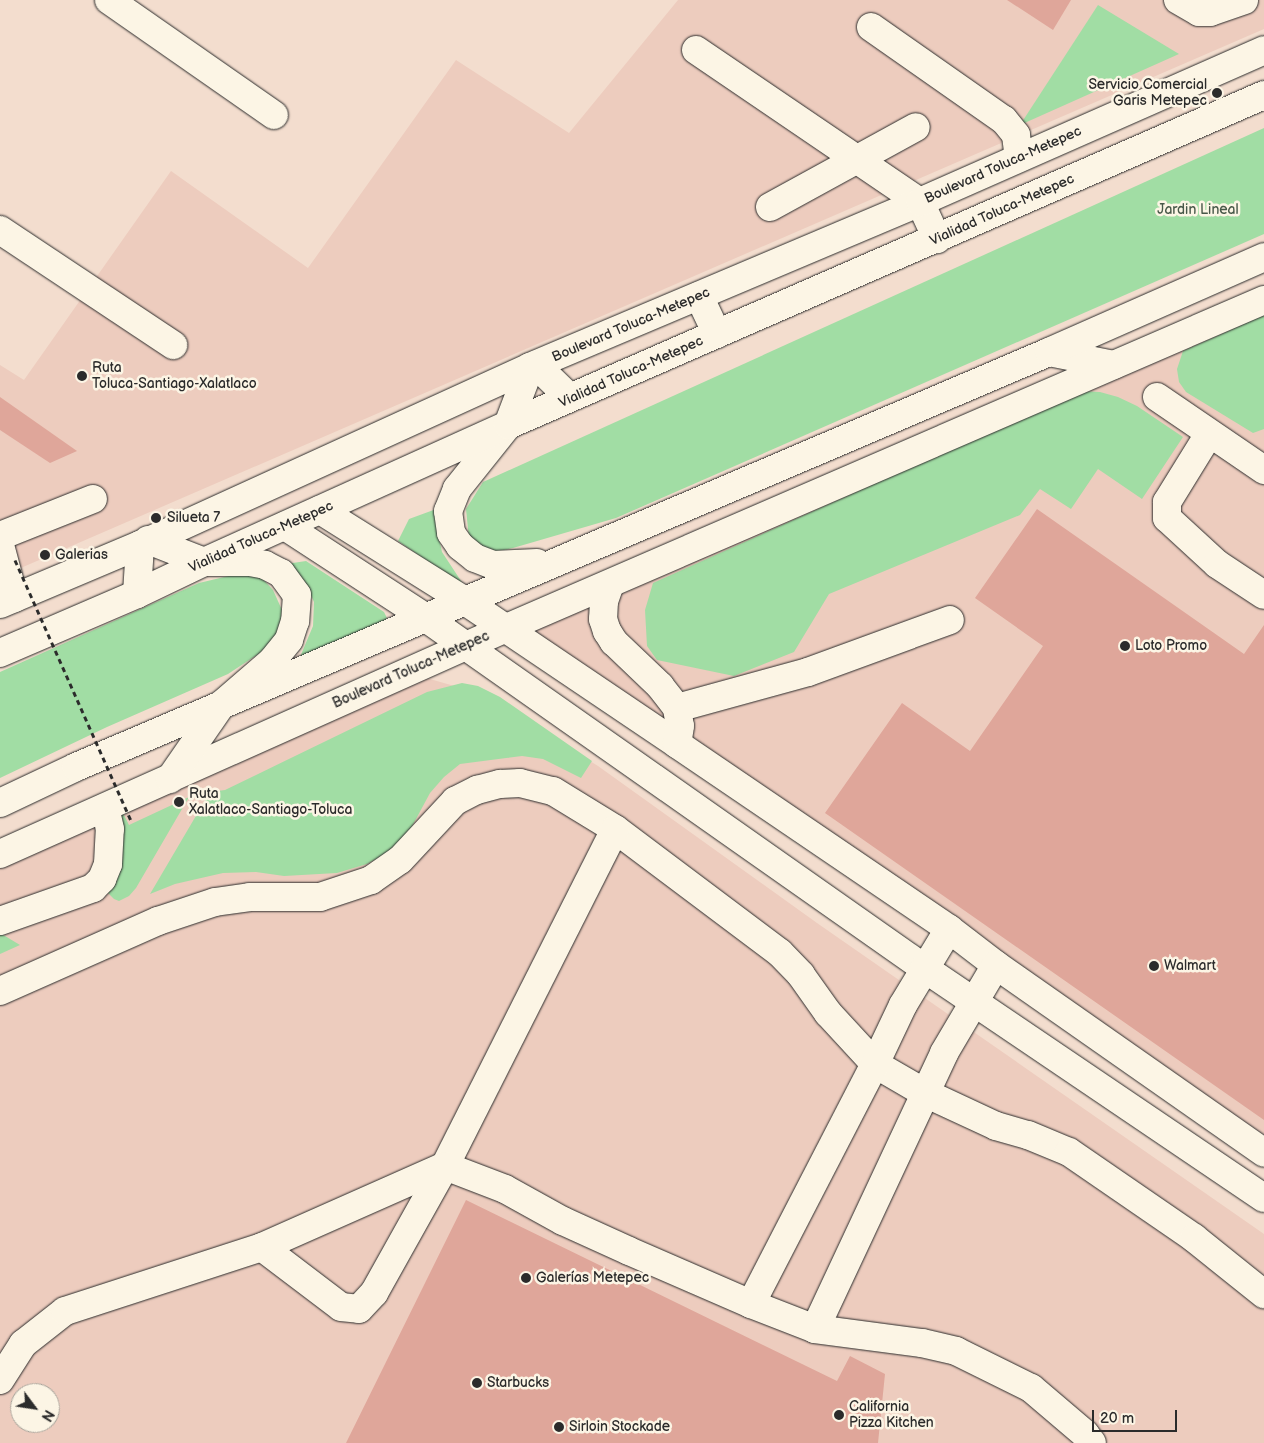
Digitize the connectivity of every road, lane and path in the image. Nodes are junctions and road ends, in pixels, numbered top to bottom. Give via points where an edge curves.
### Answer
1 (109, 0) edge
2 (1178, 0) edge
3 (1244, 0) edge
4 (871, 27) dead end
5 (696, 50) dead end
6 (1264, 50) edge
7 (1264, 95) edge
8 (274, 115) dead end
9 (916, 127) dead end
10 (1019, 158) junction
11 (857, 160) junction
12 (920, 202) junction
13 (770, 207) dead end
14 (0, 230) edge
15 (937, 239) junction
16 (1264, 257) edge
17 (699, 296) junction
18 (1264, 300) edge
19 (717, 334) junction
20 (173, 345) dead end
21 (1049, 352) junction
22 (1114, 365) junction
23 (533, 366) junction
24 (1158, 397) dead end
25 (570, 398) junction
26 (508, 425) junction
27 (1209, 434) junction
28 (1264, 470) edge
29 (93, 499) dead end
30 (320, 510) junction
31 (285, 526) junction
32 (0, 536) edge
33 (144, 542) junction
34 (8, 552) edge
35 (204, 562) junction
36 (554, 562) junction
37 (610, 584) junction
38 (137, 594) junction
39 (1264, 595) edge
40 (7, 601) edge
41 (465, 601) junction
42 (426, 618) junction
43 (950, 620) dead end
44 (504, 628) junction
45 (466, 646) junction
46 (0, 653) edge
47 (272, 662) junction
48 (221, 705) junction
49 (677, 708) junction
50 (677, 744) junction
51 (76, 767) junction
52 (170, 779) junction
53 (0, 803) edge
54 (105, 808) junction
55 (131, 820) dead end
56 (615, 829) junction
57 (0, 854) edge
58 (0, 921) edge
59 (949, 929) junction
60 (996, 965) junction
61 (924, 968) junction
62 (0, 991) edge
63 (973, 1001) junction
64 (876, 1064) junction
65 (925, 1093) junction
66 (1264, 1153) edge
67 (445, 1166) junction
68 (1264, 1198) edge
69 (262, 1246) junction
70 (1264, 1294) edge
71 (750, 1304) junction
72 (815, 1329) junction
73 (0, 1380) edge
74 (1092, 1443) edge

1 - 8 main road
2 - 3 main road via 1199,12 1210,12
4 - 10 main road via 1004,120 1016,135
5 - 11 main road
6 - 10 main road, Boulevard Toluca-Metepec
7 - 15 main road, Vialidad Toluca-Metepec
9 - 11 main road
10 - 12 main road, Boulevard Toluca-Metepec
11 - 12 main road
11 - 13 main road
12 - 15 main road
12 - 17 main road, Boulevard Toluca-Metepec
14 - 20 main road
15 - 19 main road, Vialidad Toluca-Metepec
16 - 21 main road
17 - 19 main road
17 - 23 main road, Boulevard Toluca-Metepec
18 - 22 main road, Boulevard Toluca-Metepec
19 - 25 main road, Vialidad Toluca-Metepec
21 - 22 main road
21 - 36 main road
22 - 37 main road, Boulevard Toluca-Metepec
23 - 25 main road
23 - 26 main road
23 - 33 main road, Boulevard Toluca-Metepec
24 - 27 main road
25 - 26 main road, Vialidad Toluca-Metepec
26 - 30 main road, Vialidad Toluca-Metepec
26 - 36 main road via 457,488 448,511 451,533 460,546 475,558 493,565
27 - 28 main road
27 - 39 main road via 1167,502 1166,518 1217,564
29 - 32 main road
30 - 31 main road, Vialidad Toluca-Metepec
30 - 41 main road
31 - 35 main road, Vialidad Toluca-Metepec
31 - 42 main road
33 - 35 main road
33 - 38 main road
33 - 40 main road, Boulevard Toluca-Metepec
34 - 40 main road
34 - 55 path, bridge
35 - 38 main road, Vialidad Toluca-Metepec
35 - 47 main road via 265,565 281,573 297,595 295,621 289,640
36 - 41 main road
37 - 44 main road, Boulevard Toluca-Metepec
37 - 49 main road via 604,601 603,619 607,631
38 - 46 main road, Vialidad Toluca-Metepec
41 - 42 main road
41 - 44 main road
42 - 45 main road
42 - 48 main road
43 - 49 main road via 808,672
44 - 45 main road, Boulevard Toluca-Metepec
44 - 50 main road
45 - 52 main road, Boulevard Toluca-Metepec
45 - 61 main road
47 - 48 main road
47 - 51 main road via 149,719
48 - 51 main road
48 - 52 main road
49 - 50 main road via 680,726
50 - 59 main road
51 - 53 main road
52 - 54 main road, Boulevard Toluca-Metepec
54 - 57 main road, Boulevard Toluca-Metepec
54 - 58 main road via 110,829 108,864 102,879 93,888
56 - 62 main road via 552,791 520,783 477,790 455,801 400,860 371,880 320,897 250,897 214,902 158,921
56 - 64 main road via 780,953 801,975 828,1013
56 - 67 main road
59 - 60 main road
59 - 61 main road
60 - 63 main road
60 - 66 main road
61 - 63 main road
61 - 64 main road via 888,1034
63 - 65 main road
63 - 68 main road
64 - 65 main road
64 - 71 main road
65 - 70 main road via 996,1126 1069,1152 1194,1238
65 - 72 main road
67 - 69 main road
67 - 69 main road via 374,1293 360,1308 341,1307
67 - 71 main road via 506,1189 563,1221
69 - 73 main road via 65,1311 24,1344
71 - 72 main road
72 - 74 main road via 956,1350 1031,1388

